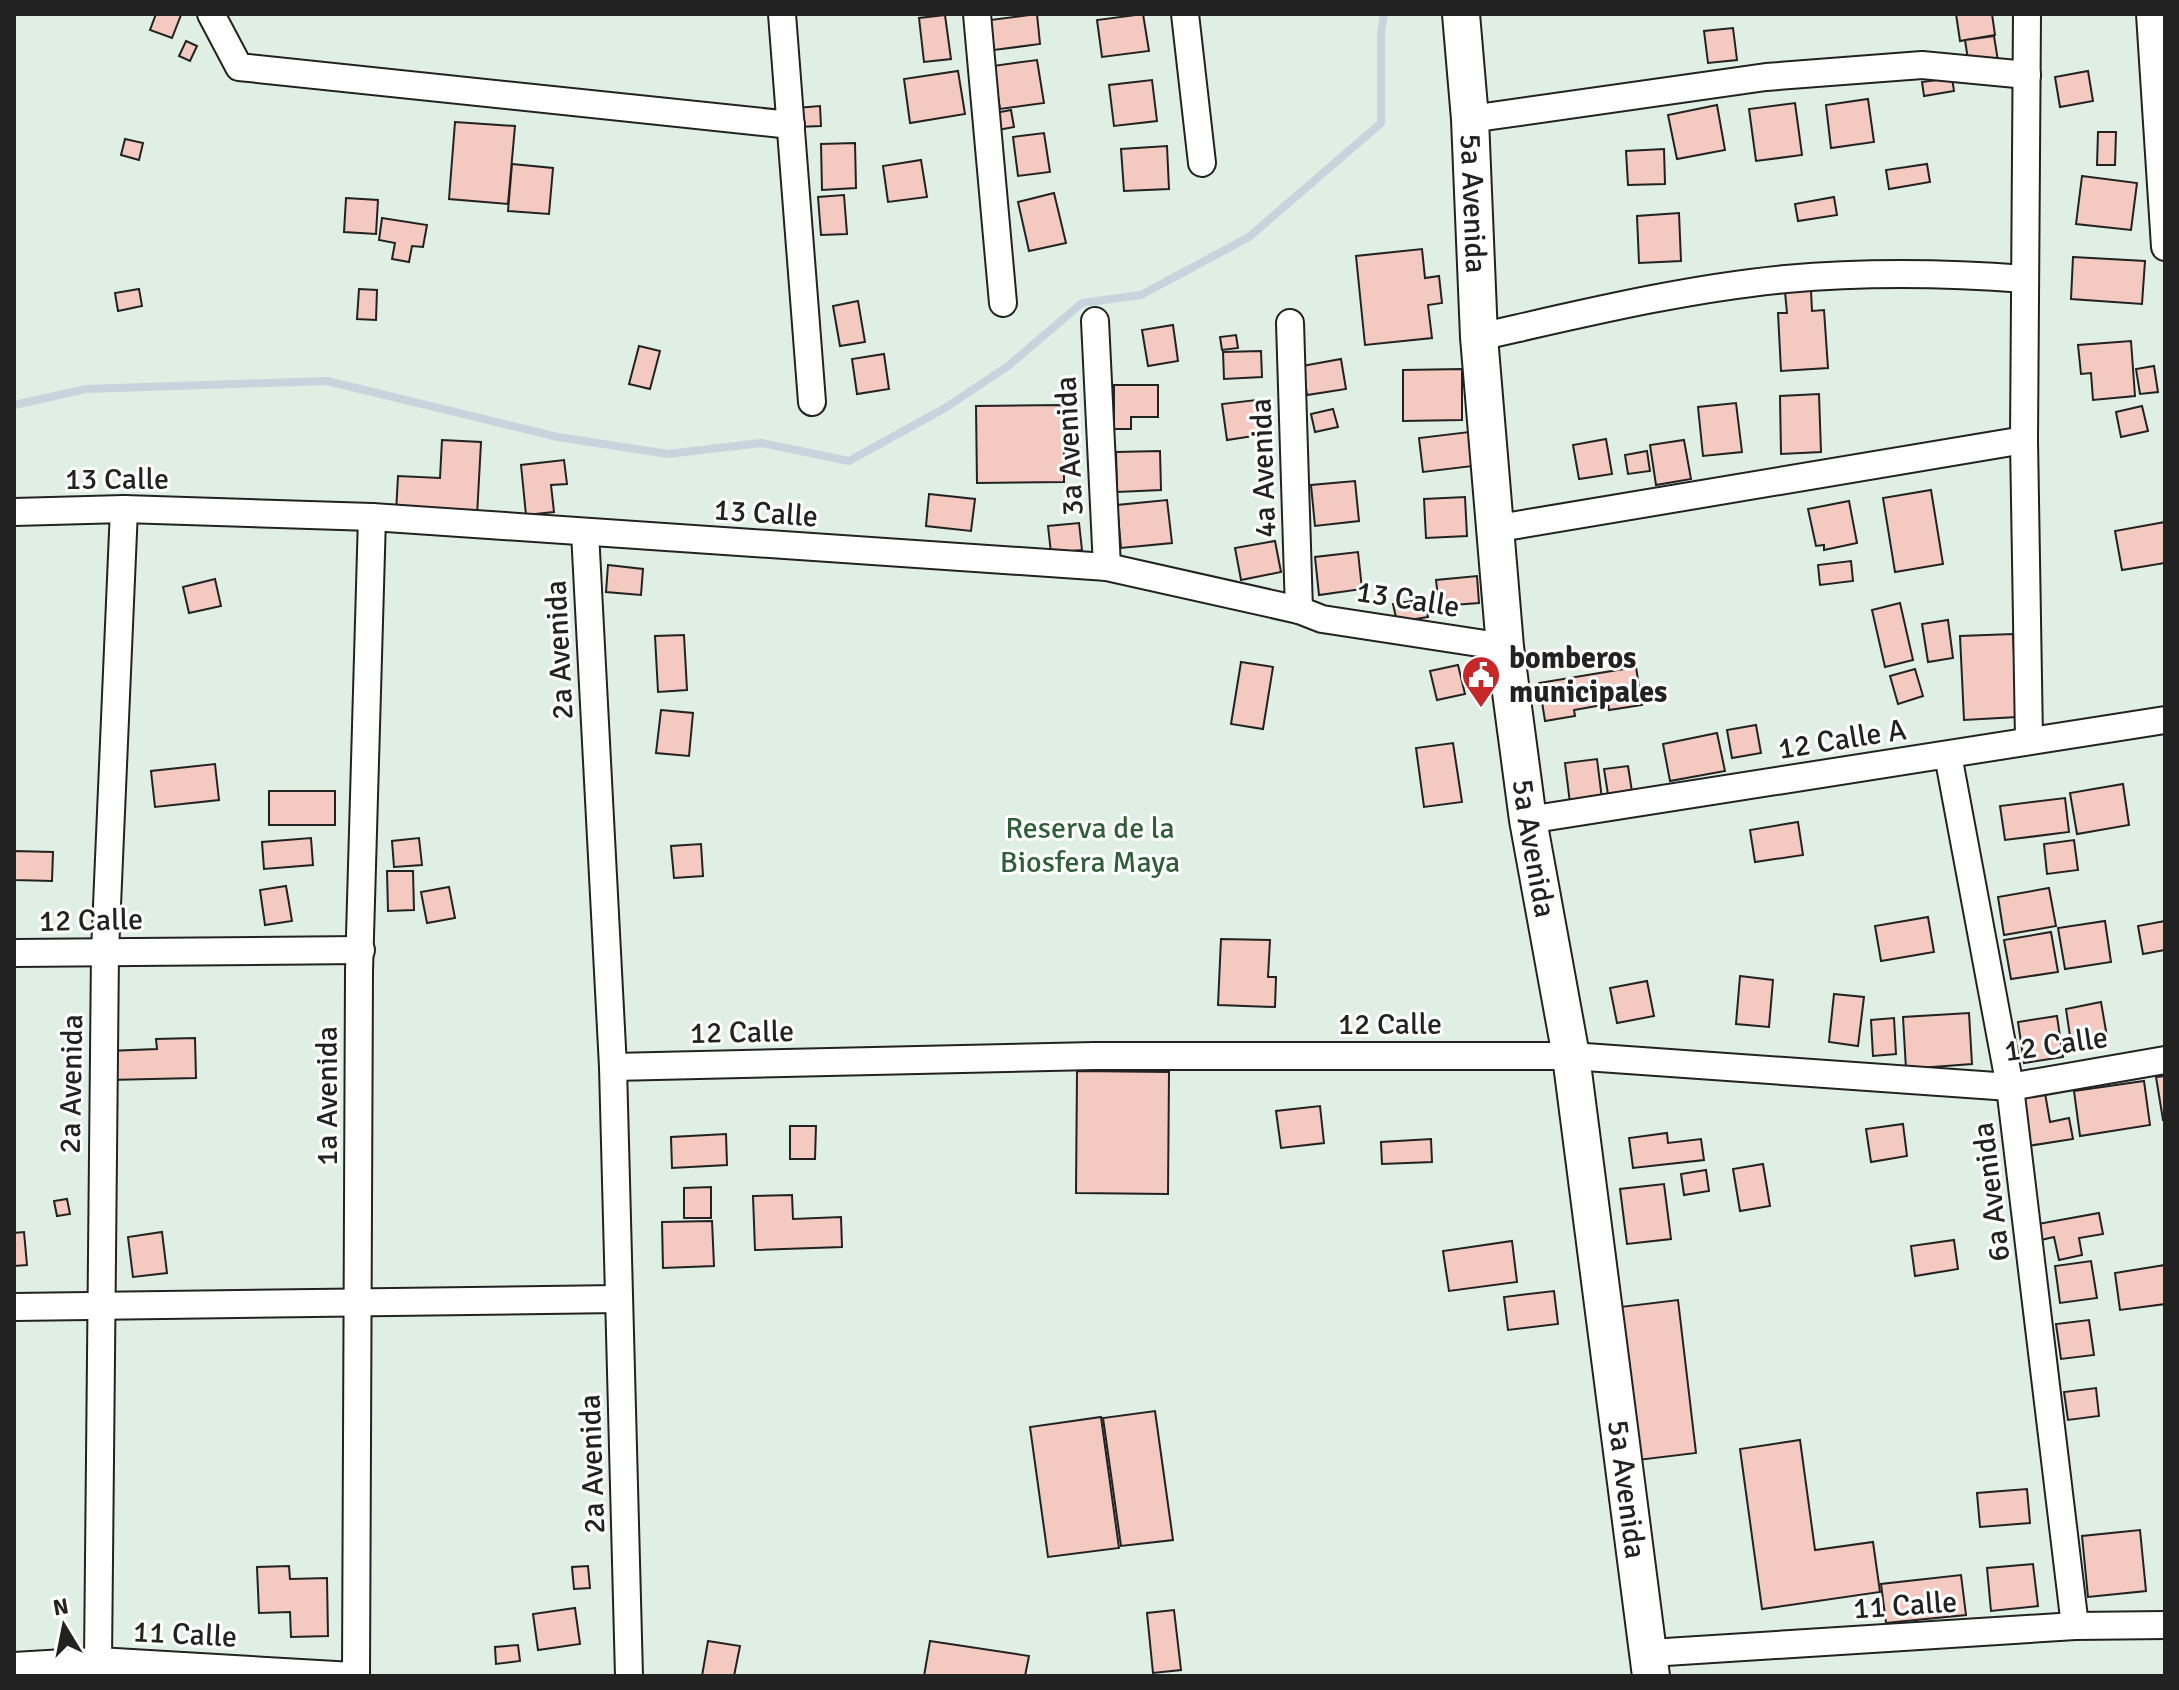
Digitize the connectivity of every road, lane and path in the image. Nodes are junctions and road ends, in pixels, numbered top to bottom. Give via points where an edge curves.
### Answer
1 (211, 14) edge
2 (782, 14) edge
3 (977, 14) edge
4 (1185, 14) edge
5 (1461, 14) edge
6 (2027, 14) edge
7 (2150, 14) edge
8 (2027, 75) junction
9 (1470, 119) junction
10 (791, 125) junction
11 (1202, 163) dead end
12 (2165, 247) edge
13 (2025, 279) junction
14 (1003, 303) dead end
15 (1095, 321) dead end
16 (1290, 323) dead end
17 (1479, 337) junction
18 (812, 402) dead end
19 (2024, 440) junction
20 (124, 509) junction
21 (14, 512) edge
22 (372, 517) junction
23 (1493, 529) junction
24 (585, 532) junction
25 (1107, 567) junction
26 (1299, 610) junction
27 (1505, 647) junction
28 (2165, 720) edge
29 (2029, 739) junction
30 (1948, 755) junction
31 (1528, 820) junction
32 (361, 950) junction
33 (105, 952) junction
34 (14, 953) edge
35 (1571, 1056) junction
36 (2165, 1060) edge
37 (613, 1067) junction
38 (2010, 1087) junction
39 (619, 1299) junction
40 (358, 1302) junction
41 (99, 1306) junction
42 (14, 1307) edge
43 (2165, 1625) edge
44 (2075, 1626) junction
45 (98, 1661) junction
46 (1651, 1665) edge
47 (14, 1666) edge
48 (354, 1676) edge
49 (629, 1676) edge

1 - 10 street via 239,67
2 - 10 street
3 - 14 street
4 - 11 street
5 - 9 street, 5a Avenida
6 - 8 street
7 - 12 street
8 - 9 street via 1891,67 1766,77
8 - 13 street
9 - 17 street, 5a Avenida
10 - 18 street
13 - 17 street via 1951,274 1787,279 1635,302
13 - 19 street
15 - 25 street, 3a Avenida
16 - 26 street, 4a Avenida
17 - 23 street, 5a Avenida
19 - 23 street
19 - 29 street
20 - 21 street, 13 Calle
20 - 22 street, 13 Calle
20 - 33 street, 2a Avenida
22 - 24 street, 13 Calle
22 - 32 street, 1a Avenida
23 - 27 street, 5a Avenida
24 - 25 street, 13 Calle
24 - 37 street, 2a Avenida
25 - 26 street, 13 Calle
26 - 27 street, 13 Calle via 1322,619
27 - 31 street, 5a Avenida
28 - 29 street, 12 Calle A
29 - 30 street, 12 Calle A
30 - 31 street, 12 Calle A
30 - 38 street, 6a Avenida
31 - 35 street, 5a Avenida
32 - 33 street, 12 Calle
32 - 40 street, 1a Avenida
33 - 34 street, 12 Calle
33 - 41 street, 2a Avenida
35 - 37 street, 12 Calle via 1110,1056
35 - 38 street, 12 Calle
35 - 46 street, 5a Avenida
36 - 38 street, 12 Calle
37 - 39 street, 2a Avenida
38 - 44 street, 6a Avenida
39 - 40 street
39 - 49 street, 2a Avenida
40 - 41 street
40 - 48 street, 1a Avenida
41 - 42 street
41 - 45 street, 2a Avenida
43 - 44 street, 11 Calle
44 - 46 street, 11 Calle
45 - 47 street, 11 Calle
45 - 48 street, 11 Calle

